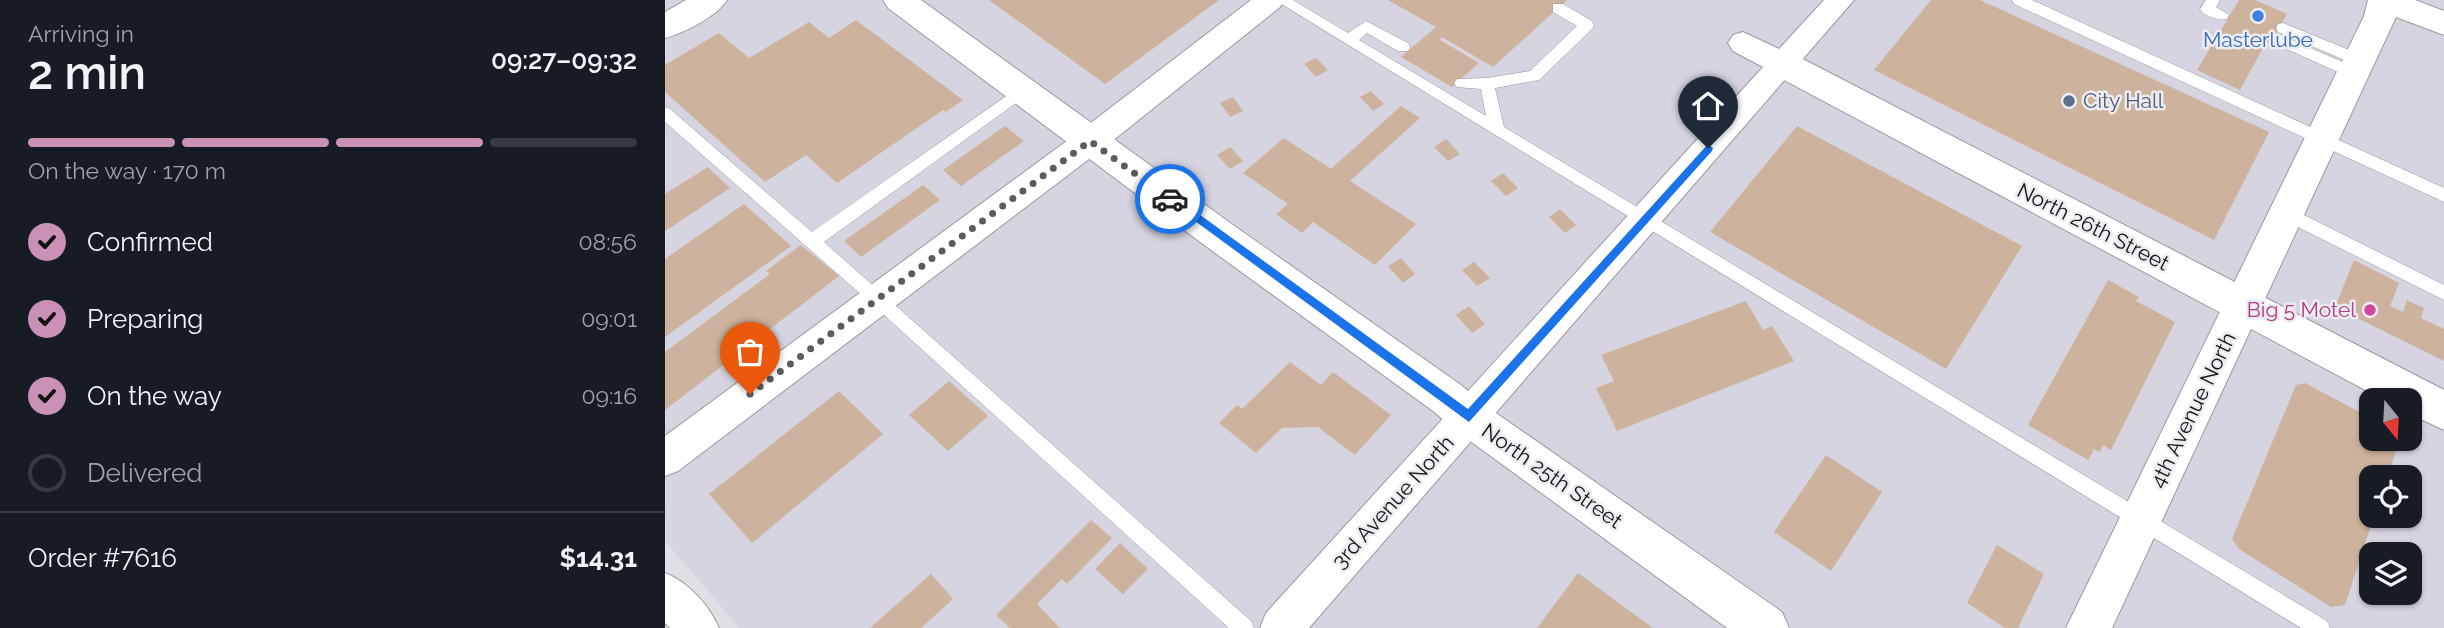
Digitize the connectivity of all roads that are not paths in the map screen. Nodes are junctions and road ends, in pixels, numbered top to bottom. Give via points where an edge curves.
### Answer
1 (711, 0) edge
2 (899, 0) edge
3 (1270, 0) edge
4 (1282, 0) edge
5 (1840, 0) edge
6 (2019, 0) edge
7 (2385, 0) edge
8 (1558, 8) dead end
9 (2444, 24) edge
10 (665, 27) edge
11 (2281, 34) dead end
12 (1349, 40) junction
13 (1743, 43) dead end
14 (1403, 47) dead end
15 (1783, 64) junction
16 (2357, 66) junction
17 (1462, 83) dead end
18 (1487, 84) junction
19 (1022, 91) junction
20 (665, 113) edge
21 (1497, 129) junction
22 (2323, 138) junction
23 (1090, 141) junction
24 (2444, 195) edge
25 (2288, 214) junction
26 (1646, 219) junction
27 (812, 241) junction
28 (2444, 293) edge
29 (878, 299) junction
30 (2245, 305) junction
31 (2444, 411) edge
32 (1469, 417) junction
33 (665, 458) edge
34 (2139, 520) junction
35 (665, 593) edge
36 (698, 628) edge
37 (1244, 628) edge
38 (1281, 628) edge
39 (1766, 628) edge
40 (2089, 628) edge
41 (2320, 628) edge

1 - 10 street
2 - 19 street, North 25th Street
3 - 23 street
4 - 12 lane
5 - 15 street, 3rd Avenue North
6 - 22 lane
7 - 9 street
7 - 16 street, 4th Avenue North
8 - 18 lane via 1587,25 1534,76
11 - 16 lane
12 - 14 lane via 1366,26
12 - 21 lane
13 - 15 street, North 26th Street
15 - 26 street, 3rd Avenue North
15 - 30 street, North 26th Street
16 - 22 street, 4th Avenue North
17 - 18 lane
18 - 21 lane
19 - 23 street, North 25th Street
19 - 27 lane
20 - 27 lane
21 - 26 lane
22 - 24 lane
22 - 25 street, 4th Avenue North
23 - 29 street
23 - 32 street, North 25th Street
25 - 28 lane
25 - 30 street, 4th Avenue North
26 - 32 street, 3rd Avenue North
26 - 34 lane
27 - 29 lane
29 - 33 street
29 - 37 lane
30 - 31 street, North 26th Street
30 - 34 street, 4th Avenue North
32 - 38 street, 3rd Avenue North
32 - 39 street, North 25th Street
34 - 40 street, 4th Avenue North
34 - 41 lane
35 - 36 street

